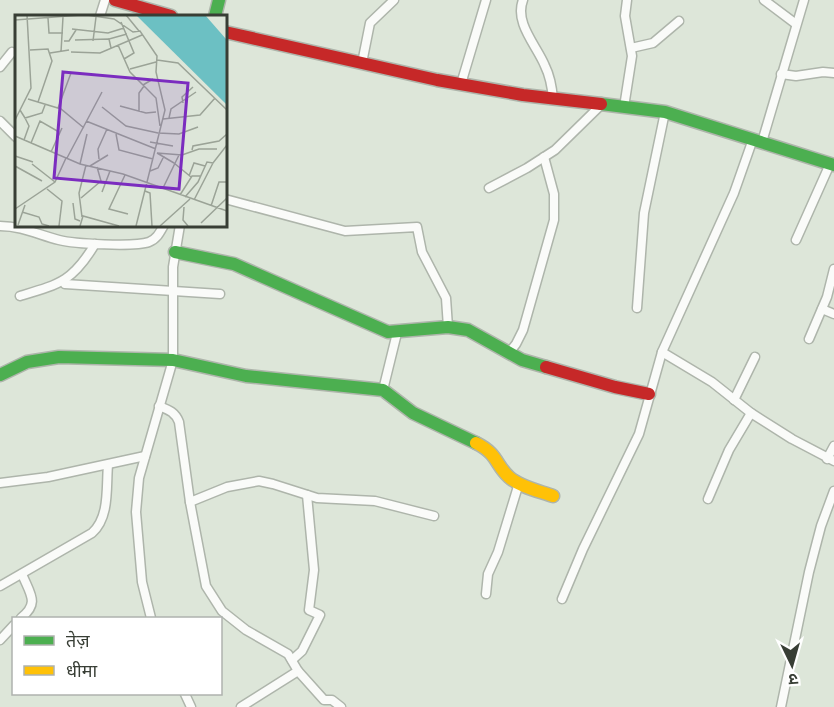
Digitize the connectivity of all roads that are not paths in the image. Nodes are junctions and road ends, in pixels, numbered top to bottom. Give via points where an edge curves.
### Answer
1 (105, 0) edge
2 (115, 0) edge
3 (219, 0) edge
4 (394, 0) edge
5 (486, 0) edge
6 (524, 0) edge
7 (627, 0) edge
8 (764, 0) edge
9 (804, 0) edge
10 (100, 15) edge
11 (168, 15) edge
12 (215, 15) edge
13 (678, 21) dead end
14 (796, 24) junction
15 (226, 32) edge
16 (631, 48) junction
17 (12, 52) dead end
18 (362, 63) junction
19 (0, 67) edge
20 (834, 73) edge
21 (781, 74) junction
22 (460, 84) junction
23 (554, 99) junction
24 (602, 104) junction
25 (624, 107) junction
26 (665, 112) junction
27 (0, 122) edge
28 (15, 136) edge
29 (758, 140) junction
30 (544, 157) junction
31 (832, 165) edge
32 (489, 188) dead end
33 (226, 199) edge
34 (0, 226) edge
35 (21, 226) edge
36 (163, 226) edge
37 (179, 227) edge
38 (796, 240) dead end
39 (95, 243) junction
40 (175, 252) junction
41 (834, 269) edge
42 (65, 284) dead end
43 (173, 290) junction
44 (220, 294) dead end
45 (20, 296) dead end
46 (637, 308) dead end
47 (822, 309) junction
48 (834, 314) edge
49 (448, 327) junction
50 (397, 333) junction
51 (809, 339) dead end
52 (662, 352) junction
53 (508, 354) junction
54 (755, 357) dead end
55 (173, 360) junction
56 (0, 375) edge
57 (383, 390) junction
58 (649, 394) junction
59 (734, 399) junction
60 (159, 406) junction
61 (751, 413) junction
62 (834, 446) edge
63 (145, 456) junction
64 (831, 460) edge
65 (108, 465) junction
66 (0, 483) edge
67 (519, 483) junction
68 (834, 491) edge
69 (307, 495) junction
70 (553, 496) dead end
71 (708, 499) dead end
72 (190, 502) junction
73 (434, 516) dead end
74 (22, 574) junction
75 (0, 586) edge
76 (486, 594) dead end
77 (562, 599) dead end
78 (22, 617) edge
79 (151, 617) edge
80 (12, 627) edge
81 (0, 640) edge
82 (292, 660) junction
83 (298, 671) junction
84 (241, 707) edge
85 (341, 707) edge
86 (781, 707) edge

1 - 10 street
2 - 11 street
3 - 12 street
4 - 18 street via 370,23
5 - 22 street
6 - 23 street via 521,18 545,65
7 - 16 street via 625,16
8 - 14 street
9 - 14 street
13 - 16 street via 653,43
14 - 21 street
15 - 18 street
16 - 25 street
17 - 19 street
18 - 22 street
20 - 21 street
21 - 29 street
22 - 23 street
23 - 24 street
24 - 25 street
24 - 30 street
25 - 26 street
26 - 29 street
26 - 46 street via 644,213
27 - 28 street
29 - 31 street
29 - 52 street
30 - 32 street
30 - 53 street via 554,194 554,220 523,330
31 - 38 street
33 - 49 street via 345,231 417,227 422,252 446,298
34 - 35 street
35 - 39 street via 60,241
36 - 39 street via 157,237 147,243
37 - 40 street
39 - 45 street via 83,264 63,281
40 - 43 street
40 - 50 street via 234,264
41 - 47 street
42 - 43 street
43 - 44 street
43 - 55 street
47 - 48 street
47 - 51 street
49 - 50 street
49 - 53 street via 468,330
50 - 57 street
52 - 58 street
52 - 59 street
53 - 58 street
54 - 59 street
55 - 56 street via 51,357 27,362
55 - 57 street via 246,376
55 - 60 street
57 - 67 street via 413,413 484,447 495,456 507,476
58 - 77 street via 639,434
59 - 61 street
60 - 63 street
60 - 72 street via 177,415
61 - 64 street
61 - 71 street via 729,450
62 - 64 street
63 - 65 street
63 - 79 street via 136,512 142,582
65 - 66 street
65 - 74 street via 105,507 99,527
67 - 70 street
67 - 76 street via 488,574
68 - 86 street via 808,572
69 - 72 street via 260,481 227,487
69 - 73 street via 375,501
69 - 82 street via 314,570 309,610 320,615 302,651
72 - 82 street via 206,586 222,611
74 - 75 street
74 - 78 street via 32,604
80 - 81 street
82 - 83 street
83 - 84 street
83 - 85 street via 324,700 332,700

